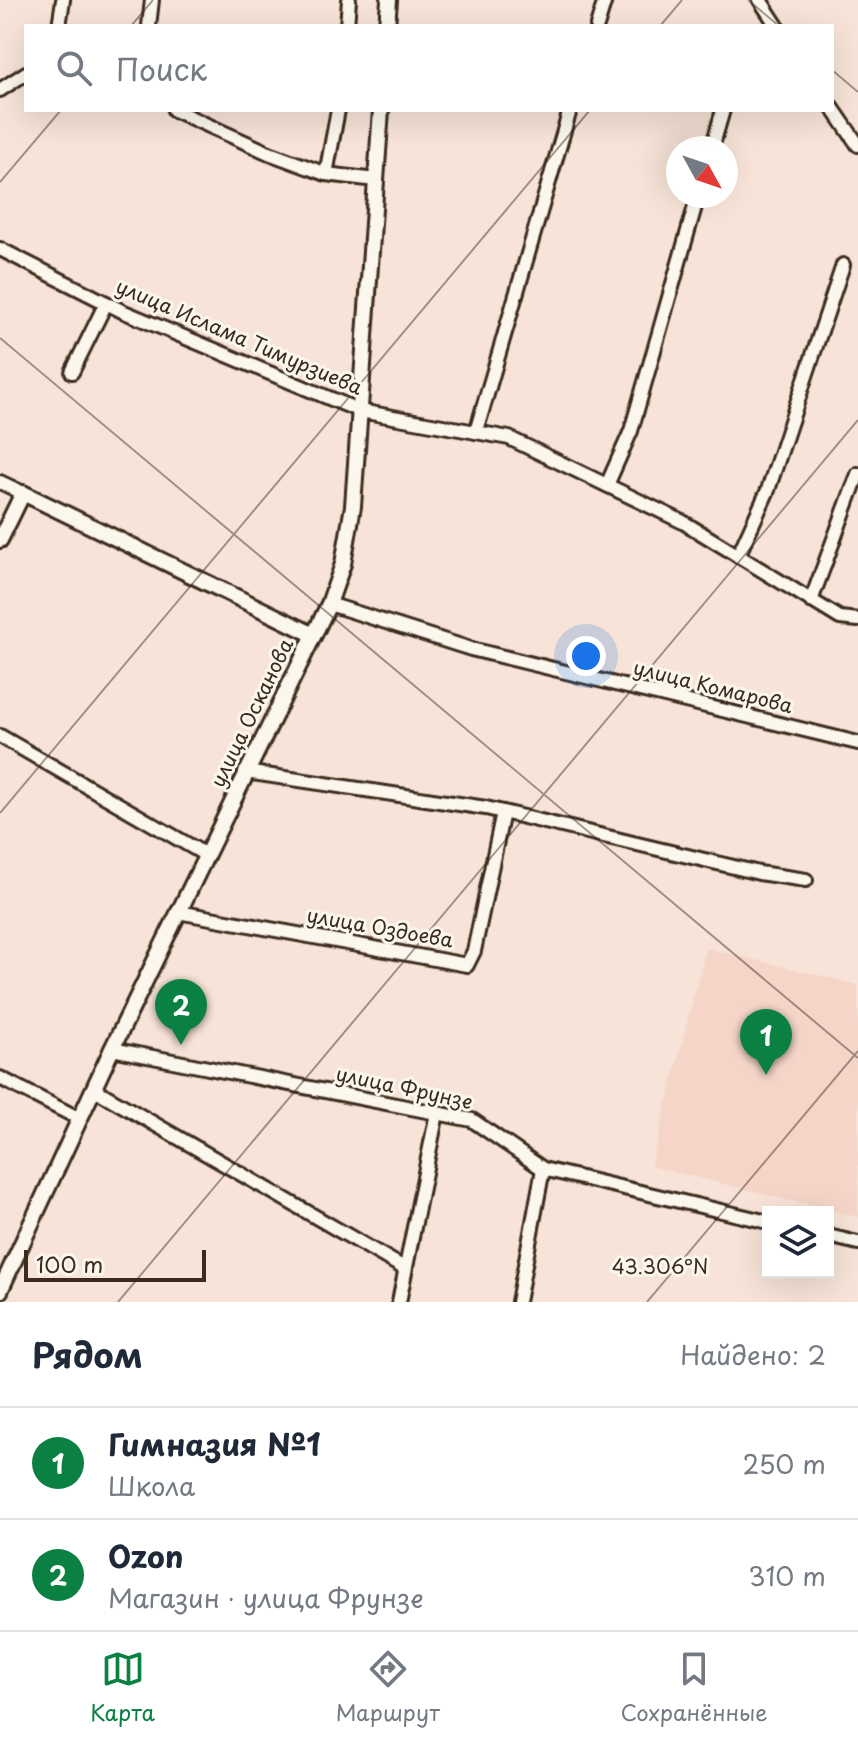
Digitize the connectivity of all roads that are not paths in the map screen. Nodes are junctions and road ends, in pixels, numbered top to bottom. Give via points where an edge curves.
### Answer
1 (63, 0) edge
2 (152, 0) edge
3 (349, 0) edge
4 (389, 0) edge
5 (605, 0) edge
6 (760, 0) edge
7 (59, 24) edge
8 (149, 24) edge
9 (347, 24) edge
10 (387, 24) edge
11 (598, 24) edge
12 (776, 24) edge
13 (24, 74) edge
14 (0, 90) edge
15 (834, 110) edge
16 (178, 112) edge
17 (338, 112) edge
18 (381, 112) edge
19 (569, 112) edge
20 (722, 112) edge
21 (715, 136) edge
22 (858, 145) edge
23 (326, 174) junction
24 (376, 180) junction
25 (695, 208) edge
26 (0, 249) edge
27 (843, 265) dead end
28 (106, 303) junction
29 (72, 372) dead end
30 (360, 411) junction
31 (476, 432) junction
32 (858, 474) edge
33 (0, 482) edge
34 (607, 485) junction
35 (23, 493) junction
36 (0, 540) edge
37 (738, 556) junction
38 (811, 601) junction
39 (329, 604) junction
40 (858, 620) edge
41 (312, 634) junction
42 (0, 736) edge
43 (858, 743) edge
44 (245, 772) junction
45 (503, 812) junction
46 (206, 855) junction
47 (806, 880) dead end
48 (178, 912) junction
49 (112, 1049) junction
50 (0, 1078) edge
51 (94, 1089) junction
52 (437, 1113) junction
53 (80, 1119) junction
54 (543, 1169) junction
55 (762, 1221) edge
56 (834, 1237) edge
57 (858, 1243) edge
58 (404, 1268) junction
59 (0, 1291) edge
60 (399, 1302) edge
61 (518, 1302) edge

1 - 7 street
2 - 8 street
3 - 9 street
4 - 10 main road
5 - 11 street
6 - 12 street
13 - 14 street
15 - 22 street
16 - 23 street
17 - 23 street
18 - 24 main road, улица Осканова
19 - 31 street
20 - 21 street
23 - 24 street
24 - 30 main road, улица Осканова
25 - 34 street via 631,431
26 - 28 street, улица Ислама Тимурзиева
27 - 37 street via 768,490
28 - 29 street
28 - 30 street, улица Ислама Тимурзиева
30 - 31 street, улица Ислама Тимурзиева
30 - 39 main road, улица Осканова via 353,506 343,564
31 - 34 street, улица Ислама Тимурзиева via 509,438
32 - 38 street
33 - 35 street
34 - 37 street, улица Ислама Тимурзиева
35 - 36 main road
35 - 41 main road
37 - 38 street, улица Ислама Тимурзиева
38 - 40 street, улица Ислама Тимурзиева via 840,618
39 - 41 main road, улица Осканова
39 - 43 street, улица Комарова via 471,649
41 - 44 main road, улица Осканова
42 - 46 street
44 - 45 street
44 - 46 main road, улица Осканова
45 - 47 street
45 - 48 street, улица Оздоева via 467,965
46 - 48 main road, улица Осканова
48 - 49 main road, улица Осканова
49 - 51 main road, улица Осканова
49 - 52 street, улица Фрунзе
50 - 53 street
51 - 53 main road, улица Осканова
51 - 58 street
52 - 54 street, улица Фрунзе via 472,1120
52 - 58 street
53 - 59 main road, улица Осканова
54 - 55 street, улица Фрунзе
54 - 61 street
56 - 57 street
58 - 60 street

